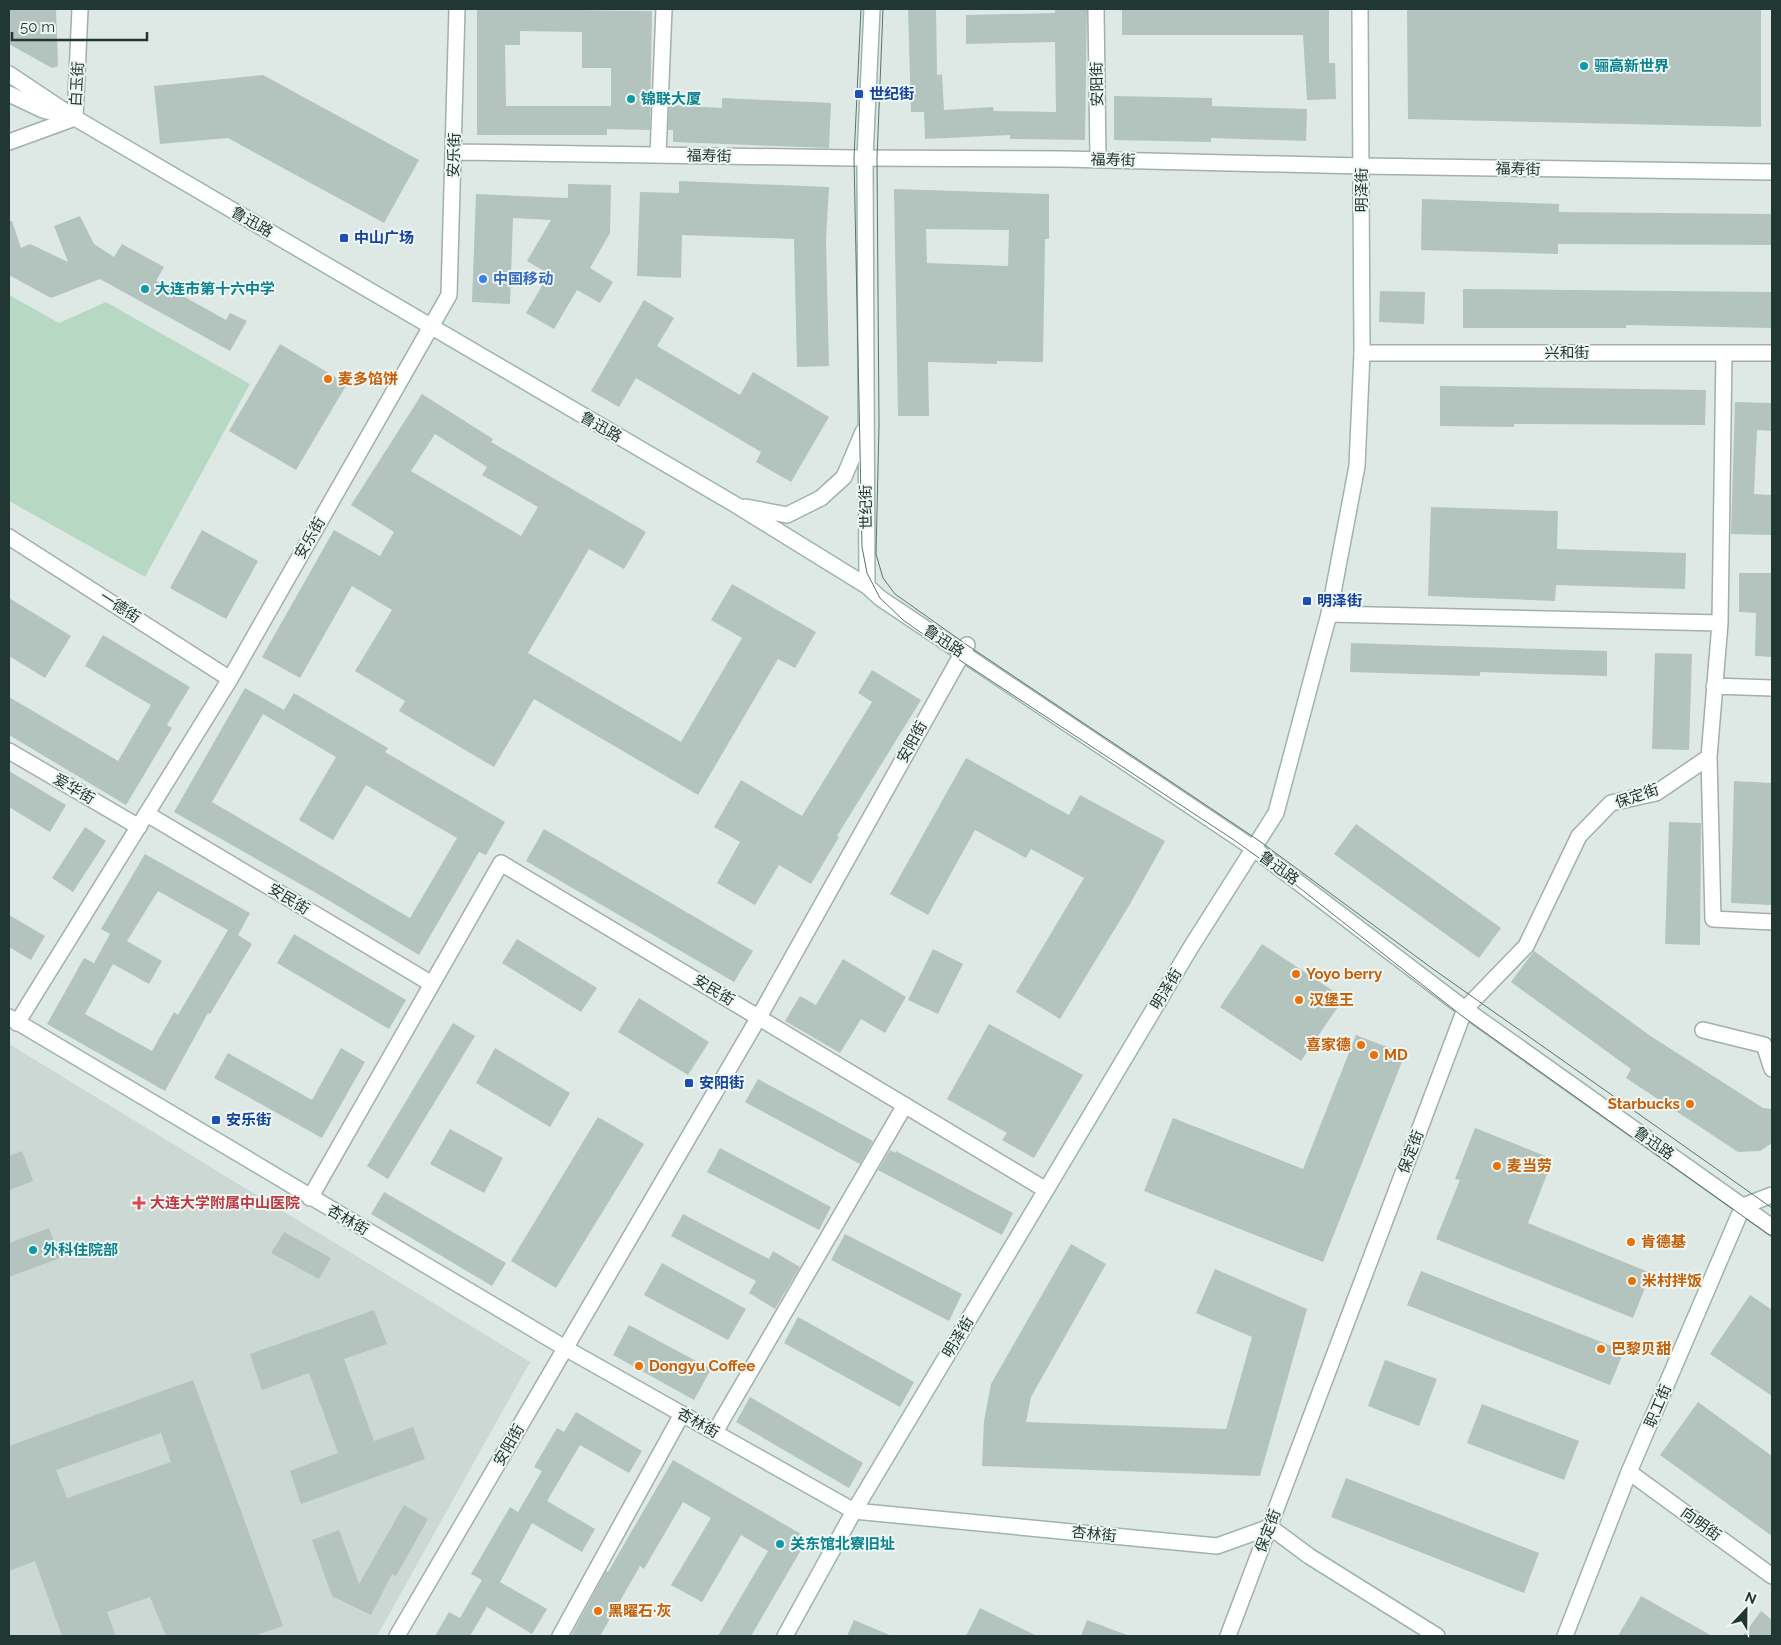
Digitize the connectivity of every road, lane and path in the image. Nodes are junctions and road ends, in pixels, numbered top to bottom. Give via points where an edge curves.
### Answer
1 (80, 9) edge
2 (457, 9) edge
3 (664, 9) edge
4 (872, 9) edge
5 (1096, 9) edge
6 (1360, 9) edge
7 (9, 74) edge
8 (9, 94) edge
9 (75, 118) junction
10 (9, 142) edge
11 (455, 152) junction
12 (658, 155) junction
13 (865, 157) junction
14 (1098, 160) junction
15 (1362, 166) junction
16 (1772, 172) edge
17 (431, 327) junction
18 (1362, 353) junction
19 (1724, 353) junction
20 (1772, 353) edge
21 (865, 426) junction
22 (736, 505) junction
23 (9, 536) edge
24 (867, 586) junction
25 (1329, 614) junction
26 (1720, 623) junction
27 (964, 649) junction
28 (230, 678) junction
29 (1714, 686) junction
30 (1772, 688) edge
31 (9, 751) edge
32 (1709, 757) junction
33 (147, 814) junction
34 (139, 828) junction
35 (1253, 848) junction
36 (1772, 922) edge
37 (432, 984) junction
38 (1465, 1009) junction
39 (759, 1017) junction
40 (13, 1020) edge
41 (1703, 1030) dead end
42 (1772, 1068) edge
43 (905, 1105) junction
44 (1046, 1190) junction
45 (1772, 1195) edge
46 (310, 1198) junction
47 (1743, 1206) junction
48 (1772, 1227) edge
49 (565, 1348) junction
50 (682, 1414) junction
51 (715, 1432) junction
52 (1629, 1472) junction
53 (854, 1511) junction
54 (1270, 1527) junction
55 (1772, 1576) edge
56 (398, 1636) edge
57 (560, 1636) edge
58 (785, 1636) edge
59 (1228, 1636) edge
60 (1437, 1636) edge
61 (1565, 1636) edge

1 - 9 street, 白玉街
2 - 11 street, 安乐街
3 - 12 street
4 - 13 street, 世纪街
5 - 14 street, 安阳街
6 - 15 street, 明泽街
7 - 9 street, 鲁迅路
8 - 9 street, 鲁迅路 via 43,110
9 - 10 street, 白玉街
9 - 17 street, 鲁迅路
11 - 12 street, 福寿街
11 - 17 street, 安乐街 via 450,295
12 - 13 street, 福寿街
13 - 14 street, 福寿街
13 - 21 street, 世纪街
14 - 15 street, 福寿街
15 - 16 street, 福寿街
15 - 18 street, 明泽街
17 - 22 street, 鲁迅路
17 - 28 street, 安乐街
18 - 19 street, 兴和街
18 - 25 street, 明泽街 via 1357,466
19 - 20 street, 兴和街
19 - 26 street
21 - 22 street via 844,477 821,498 787,515
21 - 24 street, 世纪街
22 - 24 street, 鲁迅路
23 - 28 street, 一德街
24 - 27 street, 鲁迅路 via 880,598
25 - 26 street
25 - 35 street, 明泽街 via 1276,813
26 - 29 street
27 - 35 street, 鲁迅路
27 - 39 street, 安阳街
28 - 33 street, 安乐街
29 - 30 street
29 - 32 street
31 - 34 street, 爱华街
32 - 36 street via 1713,919
32 - 38 street, 保定街 via 1656,793 1611,803 1579,836 1526,946
33 - 34 street, 安乐街
33 - 37 street, 安民街
34 - 40 street, 安乐街
35 - 38 street, 鲁迅路
35 - 44 street, 明泽街
37 - 39 street, 安民街 via 501,863
37 - 46 street, 安民街
38 - 47 street, 鲁迅路
38 - 54 street, 保定街
39 - 43 street, 安民街
39 - 49 street, 安阳街
40 - 46 street, 杏林街
41 - 42 street via 1764,1045
43 - 44 street, 安民街
43 - 51 street
44 - 53 street, 明泽街
45 - 47 street
46 - 49 street, 杏林街
47 - 48 street, 鲁迅路
47 - 52 street, 职工街
49 - 50 street, 杏林街
49 - 56 street, 安阳街
50 - 51 street, 杏林街
50 - 57 street
51 - 53 street, 杏林街
52 - 55 street, 向明街
52 - 61 street, 职工街
53 - 54 street, 杏林街 via 1217,1546
53 - 58 street, 明泽街
54 - 59 street, 保定街
54 - 60 street via 1309,1556

